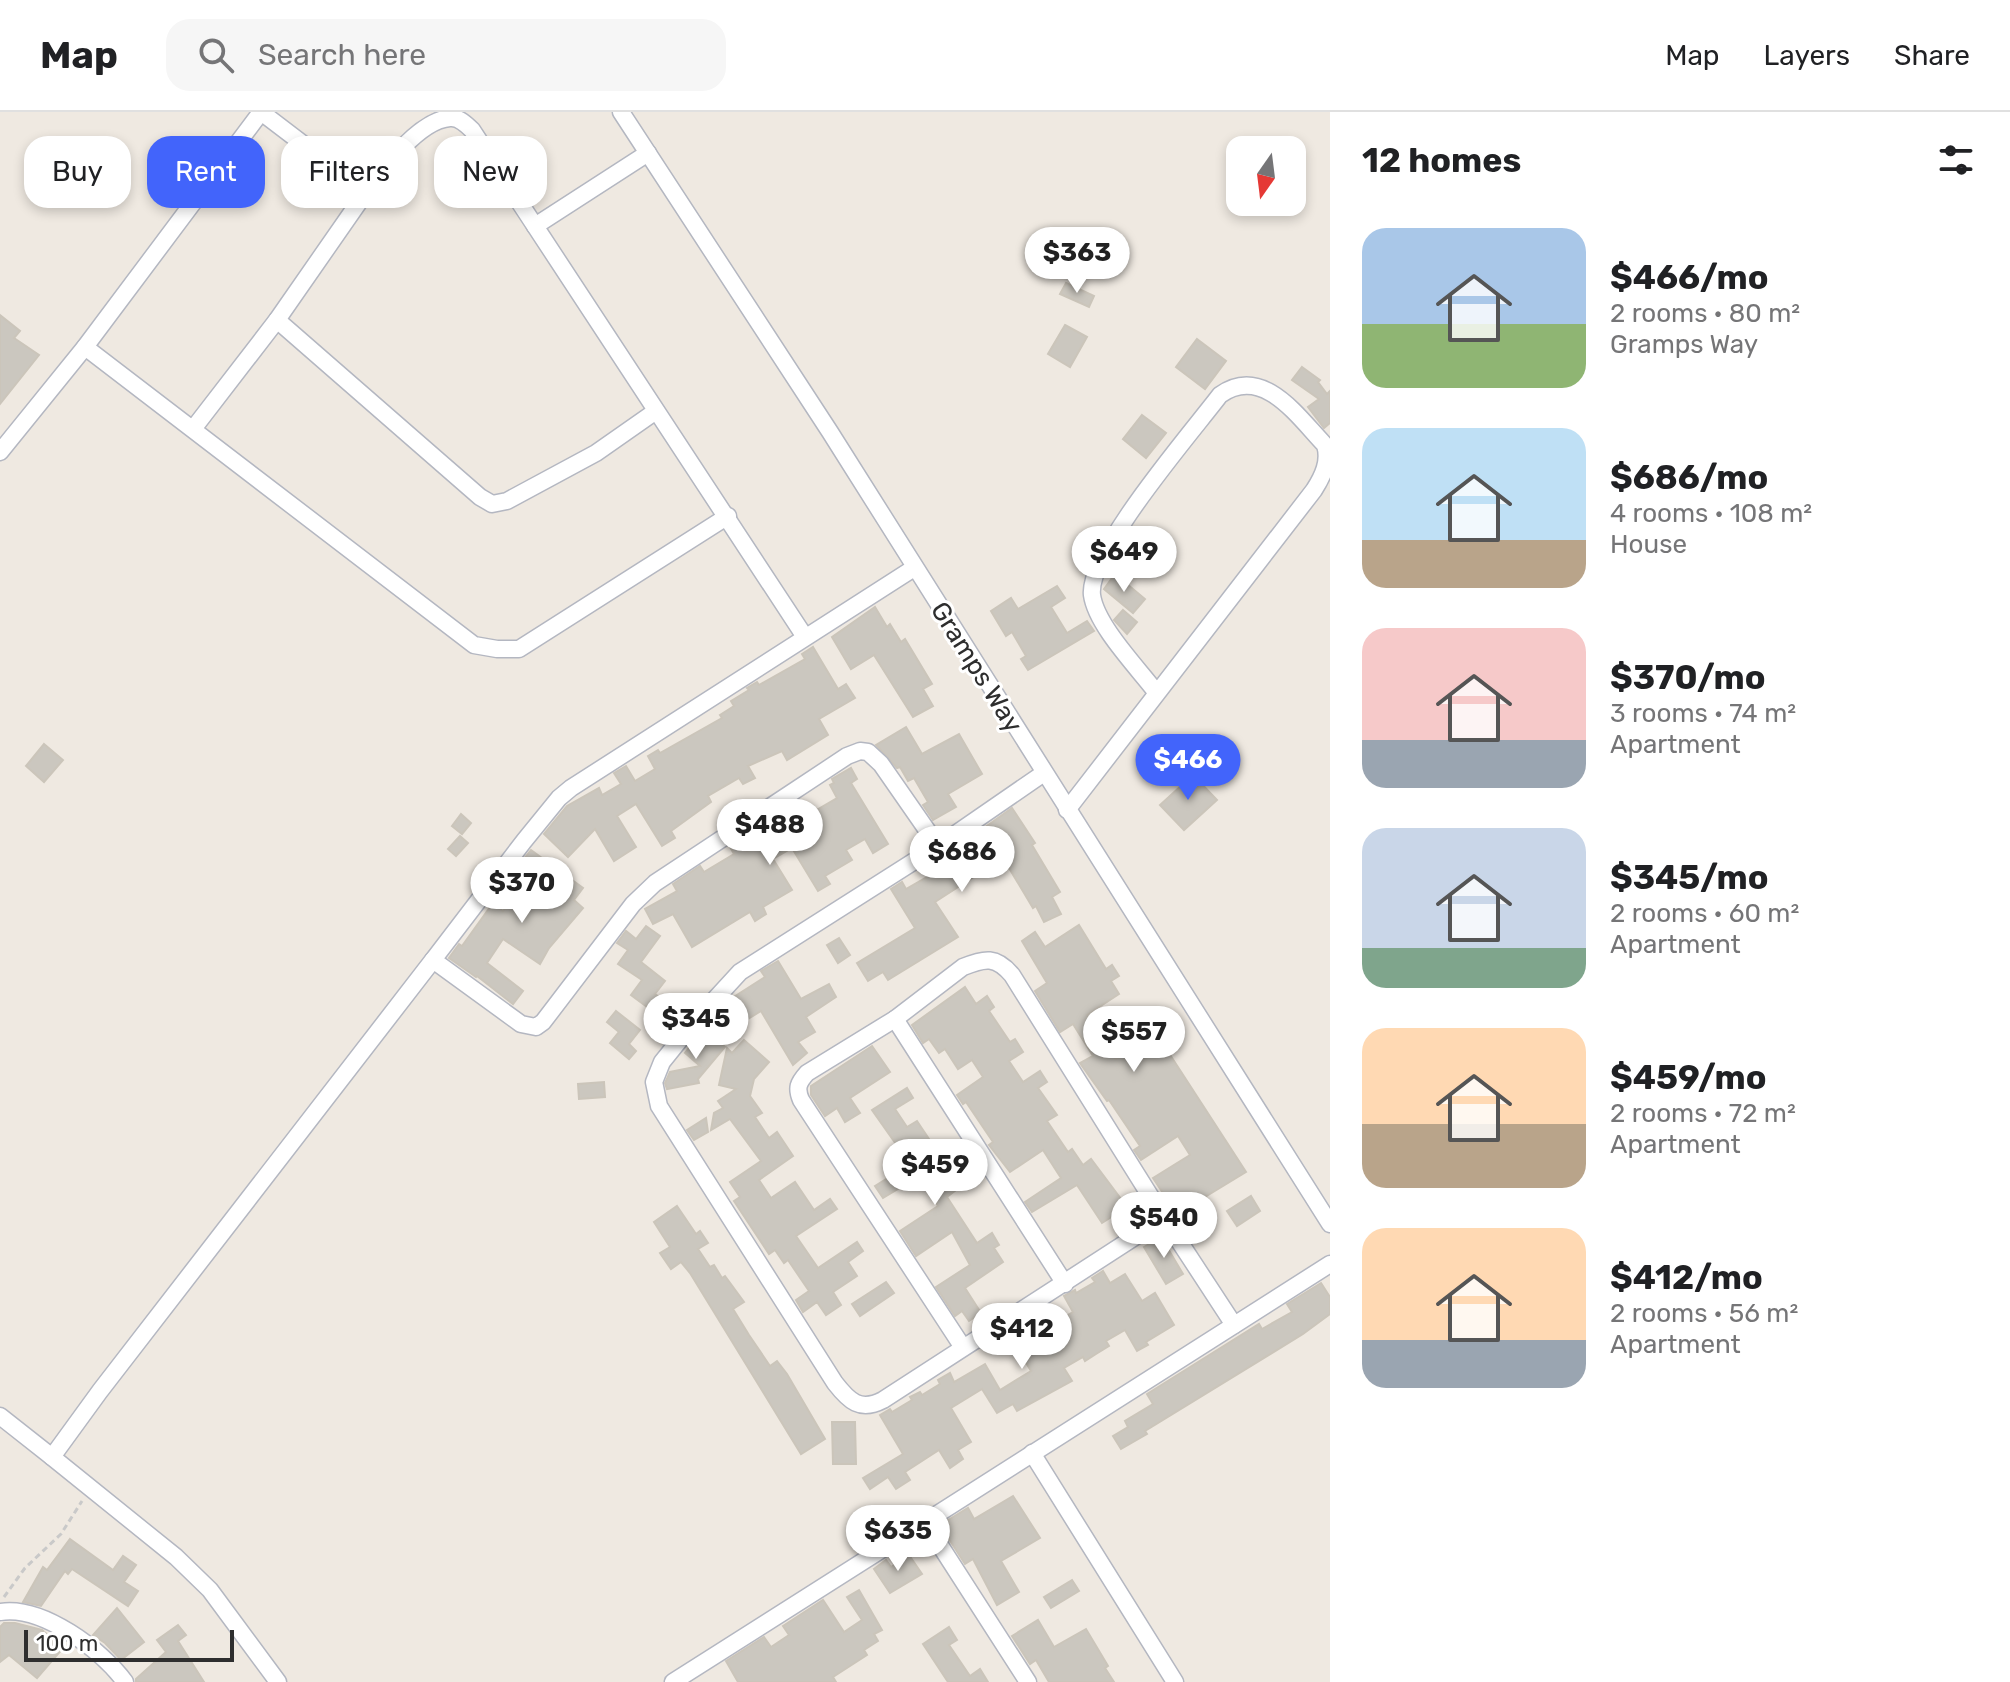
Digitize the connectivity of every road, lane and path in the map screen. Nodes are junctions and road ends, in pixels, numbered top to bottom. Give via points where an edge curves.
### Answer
1 (261, 112) edge
2 (621, 112) edge
3 (292, 136) edge
4 (417, 136) edge
5 (648, 153) junction
6 (355, 208) edge
7 (535, 226) junction
8 (277, 320) junction
9 (85, 347) junction
10 (656, 411) junction
11 (193, 429) junction
12 (1, 449) edge
13 (728, 516) junction
14 (914, 568) junction
15 (805, 637) junction
16 (1156, 692) junction
17 (1044, 773) junction
18 (1067, 810) junction
19 (938, 846) junction
20 (433, 960) junction
21 (895, 1019) junction
22 (1164, 1218) junction
23 (1330, 1224) edge
24 (1330, 1264) edge
25 (1065, 1284) junction
26 (1234, 1325) junction
27 (962, 1346) junction
28 (0, 1416) edge
29 (1032, 1453) junction
30 (52, 1457) junction
31 (88, 1486) junction
32 (925, 1522) junction
33 (0, 1603) edge
34 (0, 1612) edge
35 (678, 1681) edge
36 (125, 1682) edge
37 (278, 1682) edge
38 (1028, 1682) edge
39 (1175, 1682) edge

1 - 3 street
1 - 9 street
2 - 5 street, Gramps Way
4 - 7 street via 450,118 462,121
5 - 7 street
5 - 14 street, Gramps Way
6 - 8 street
7 - 10 street
8 - 10 street via 492,504 596,453
8 - 11 street
9 - 11 street
9 - 12 street
10 - 13 street
11 - 13 street via 474,645 497,649 519,649
13 - 15 street
14 - 15 street
14 - 17 street, Gramps Way
15 - 20 street via 559,798
16 - 16 street via 1103,621 1092,593 1094,576 1113,535 1220,395 1230,388 1261,385 1283,400 1325,445 1329,463 1314,490
16 - 18 street
17 - 18 street, Gramps Way
17 - 19 street
18 - 23 street, Gramps Way
19 - 20 street via 881,764 860,751 655,883 536,1027 521,1024
19 - 27 street via 740,972 662,1062 654,1082 663,1114 852,1403 873,1406
20 - 30 street
21 - 22 street via 963,967 983,960 1002,964
21 - 25 street
21 - 27 street via 807,1073 797,1091
22 - 25 street
22 - 26 street
24 - 26 street
25 - 27 street
26 - 29 street
28 - 30 street
29 - 32 street
29 - 39 street
30 - 31 street
31 - 33 path via 61,1534 25,1568
31 - 37 street via 210,1590
32 - 35 street
32 - 38 street
34 - 36 street via 41,1618 77,1638

